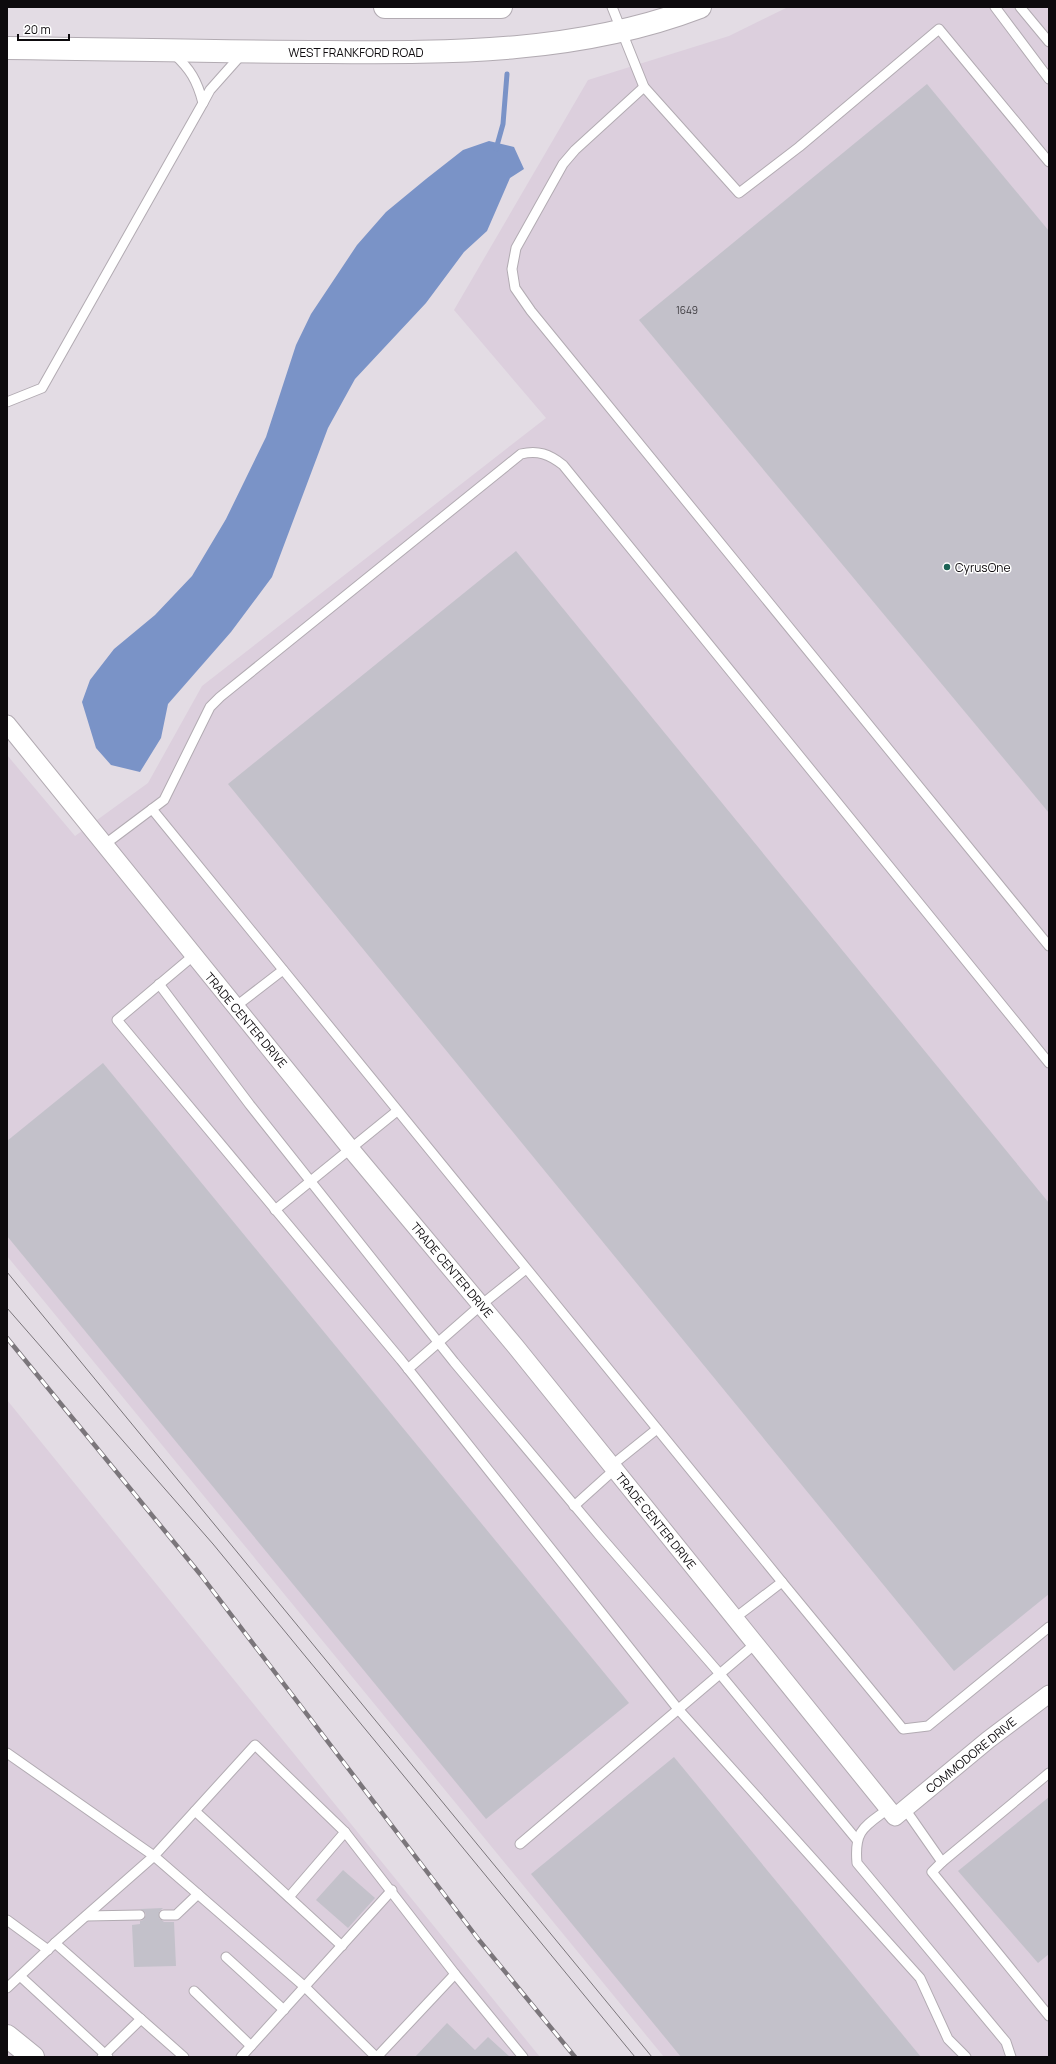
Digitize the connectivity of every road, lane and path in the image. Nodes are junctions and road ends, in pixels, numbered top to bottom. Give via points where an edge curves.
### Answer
1 (385, 7) edge
2 (501, 7) edge
3 (612, 7) edge
4 (700, 7) edge
5 (995, 7) edge
6 (1020, 7) edge
7 (621, 32) junction
8 (1049, 42) edge
9 (7, 48) edge
10 (170, 50) junction
11 (244, 52) junction
12 (1049, 79) edge
13 (644, 87) junction
14 (203, 103) junction
15 (1049, 162) edge
16 (7, 402) edge
17 (7, 724) edge
18 (152, 809) junction
19 (104, 845) junction
20 (1049, 946) edge
21 (193, 956) junction
22 (283, 970) junction
23 (159, 984) junction
24 (234, 1007) junction
25 (1049, 1063) edge
26 (397, 1110) junction
27 (351, 1149) junction
28 (311, 1182) junction
29 (275, 1210) junction
30 (526, 1269) junction
31 (481, 1305) junction
32 (439, 1343) junction
33 (408, 1369) junction
34 (657, 1429) junction
35 (613, 1468) junction
36 (574, 1506) junction
37 (782, 1582) junction
38 (735, 1618) junction
39 (1049, 1627) edge
40 (755, 1644) junction
41 (720, 1674) junction
42 (1049, 1694) edge
43 (678, 1709) junction
44 (7, 1754) edge
45 (1049, 1773) edge
46 (195, 1811) junction
47 (896, 1812) junction
48 (345, 1832) junction
49 (857, 1840) junction
50 (520, 1844) dead end
51 (154, 1856) junction
52 (942, 1862) junction
53 (392, 1890) junction
54 (198, 1894) junction
55 (289, 1897) junction
56 (164, 1915) dead end
57 (86, 1916) junction
58 (140, 1916) dead end
59 (7, 1920) edge
60 (55, 1943) junction
61 (342, 1946) junction
62 (48, 1950) junction
63 (226, 1957) dead end
64 (455, 1974) junction
65 (20, 1976) junction
66 (305, 1987) junction
67 (7, 1988) edge
68 (194, 1991) dead end
69 (284, 2010) junction
70 (1049, 2016) edge
71 (141, 2018) junction
72 (7, 2036) edge
73 (251, 2046) junction
74 (105, 2056) edge
75 (33, 2057) edge
76 (184, 2057) edge
77 (241, 2057) edge
78 (376, 2057) edge
79 (524, 2057) edge
80 (966, 2057) edge
81 (1011, 2057) edge

1 - 2 main road
3 - 7 lane
4 - 7 main road, WEST FRANKFORD ROAD
5 - 12 lane
6 - 8 lane
7 - 11 main road, WEST FRANKFORD ROAD via 523,48 464,52
7 - 13 lane
9 - 10 main road, WEST FRANKFORD ROAD
10 - 11 main road, WEST FRANKFORD ROAD
10 - 14 lane via 189,68 200,90
11 - 14 lane via 210,90
13 - 15 lane via 739,193 799,147 939,30
13 - 20 lane via 563,164 516,248 512,269 515,288 540,322
14 - 16 lane via 42,388
17 - 19 street, TRADE CENTER DRIVE
18 - 19 lane
18 - 22 lane
18 - 25 lane via 164,800 210,707 220,697 521,454 547,454 563,465
19 - 21 street, TRADE CENTER DRIVE
21 - 23 lane
21 - 24 street, TRADE CENTER DRIVE
22 - 24 lane
22 - 26 lane
23 - 28 lane
23 - 29 lane via 117,1020
24 - 27 street, TRADE CENTER DRIVE
26 - 27 lane
26 - 30 lane
27 - 28 lane
27 - 31 street, TRADE CENTER DRIVE
28 - 29 lane
28 - 32 lane
29 - 33 lane
30 - 31 lane
30 - 34 lane
31 - 32 lane
31 - 35 street, TRADE CENTER DRIVE
32 - 33 lane
32 - 36 lane
33 - 43 lane
34 - 35 lane
34 - 37 lane
35 - 36 lane
35 - 38 street, TRADE CENTER DRIVE
36 - 41 lane
37 - 38 lane
37 - 39 lane via 903,1729 928,1726
38 - 40 street, TRADE CENTER DRIVE
40 - 41 lane
40 - 47 street, TRADE CENTER DRIVE
41 - 43 lane
41 - 49 lane
42 - 47 street, COMMODORE DRIVE
43 - 50 lane
43 - 80 lane via 920,1978 948,2039
44 - 51 lane
45 - 52 lane
46 - 48 lane via 255,1746
46 - 51 lane
46 - 55 lane
47 - 49 lane via 864,1827
47 - 52 lane
48 - 53 lane
48 - 55 lane
49 - 81 lane via 857,1863 1006,2042
51 - 54 lane
51 - 57 lane
52 - 70 lane via 932,1872
53 - 61 lane
53 - 64 lane
54 - 56 lane via 176,1915
54 - 66 lane
55 - 61 lane
57 - 58 lane
57 - 60 lane
59 - 62 lane
60 - 62 lane
60 - 71 lane
61 - 66 lane
62 - 65 lane
63 - 69 lane
64 - 78 lane
64 - 79 lane
65 - 67 lane
65 - 74 lane
66 - 69 lane
66 - 78 lane
68 - 73 lane
69 - 73 lane
71 - 74 lane
71 - 76 lane
72 - 75 main road
73 - 77 lane

